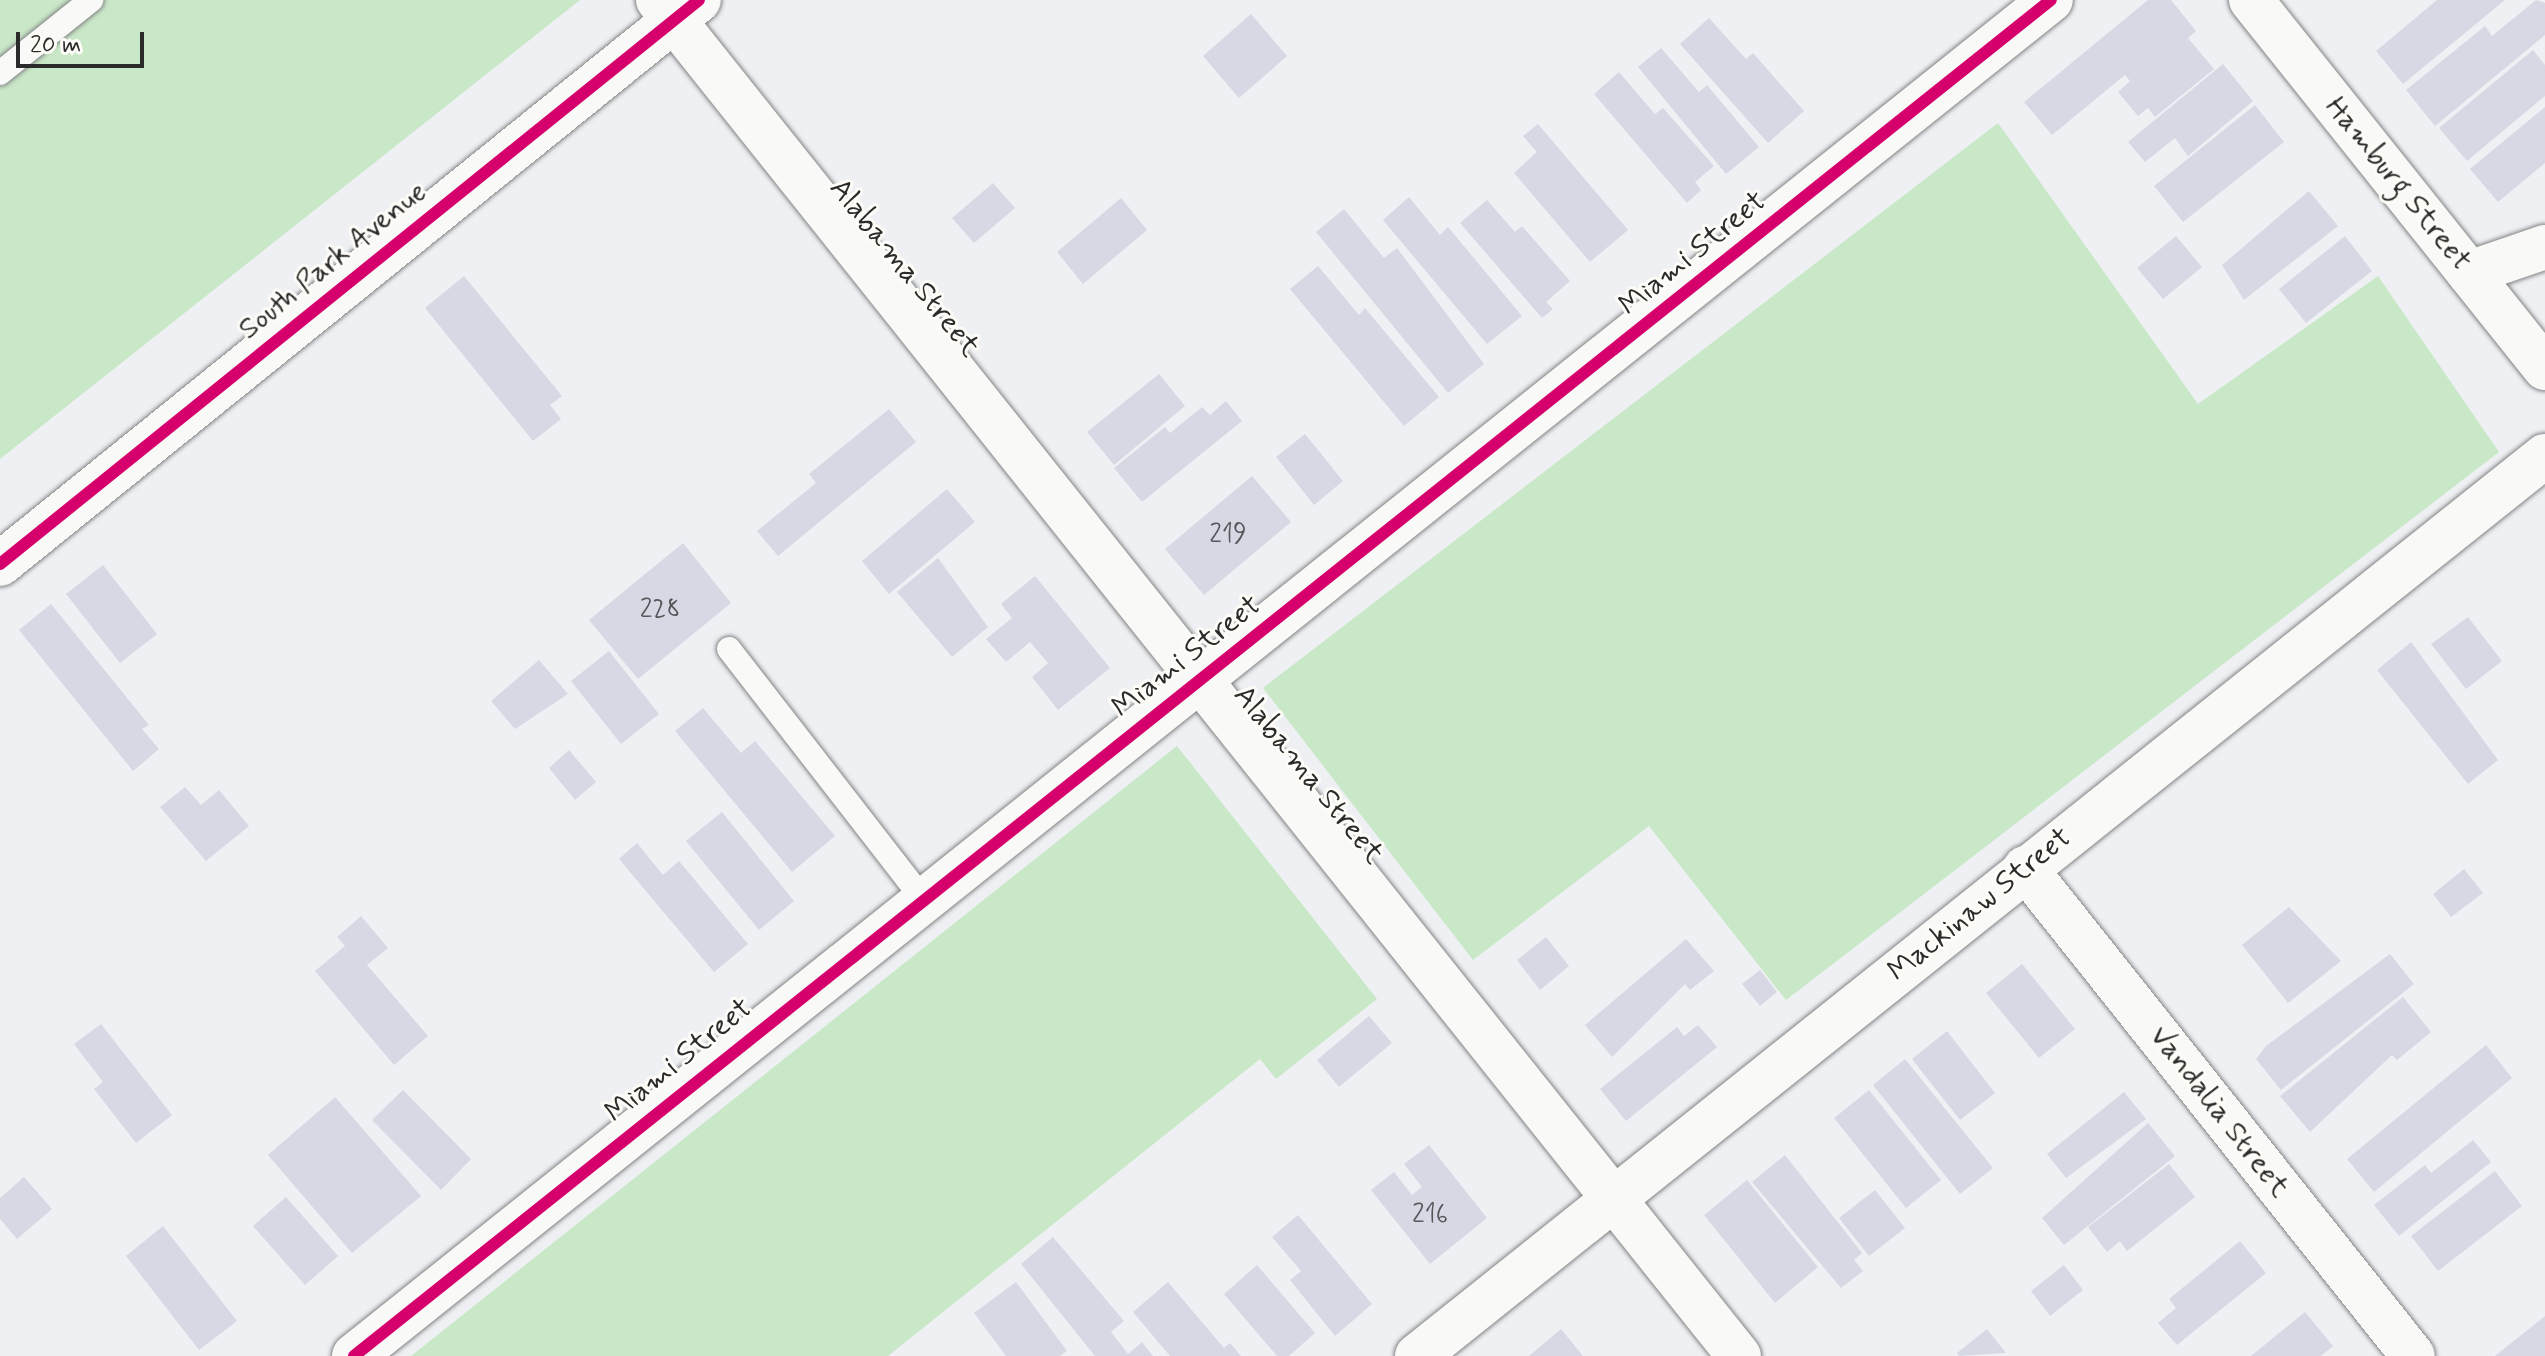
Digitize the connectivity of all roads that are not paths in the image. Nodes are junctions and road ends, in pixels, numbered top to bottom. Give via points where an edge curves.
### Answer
1 (91, 0) edge
2 (2051, 0) edge
3 (2251, 0) edge
4 (677, 7) edge
5 (0, 73) edge
6 (2545, 247) edge
7 (2469, 273) junction
8 (2545, 368) edge
9 (2545, 456) edge
10 (0, 564) edge
11 (729, 649) dead end
12 (1198, 678) junction
13 (2025, 868) junction
14 (923, 899) junction
15 (1614, 1199) junction
16 (354, 1356) edge
17 (1417, 1356) edge
18 (1739, 1356) edge
19 (2413, 1356) edge

1 - 5 lane
2 - 12 street, Miami Street
3 - 7 street, Hamburg Street
4 - 10 street, South Park Avenue
4 - 12 street, Alabama Street
6 - 7 street
7 - 8 street, Hamburg Street
9 - 13 street, Mackinaw Street
11 - 14 lane
12 - 14 street, Miami Street
12 - 15 street, Alabama Street
13 - 15 street, Mackinaw Street
13 - 19 street, Vandalia Street
14 - 16 street, Miami Street
15 - 17 street, Mackinaw Street
15 - 18 street, Alabama Street

